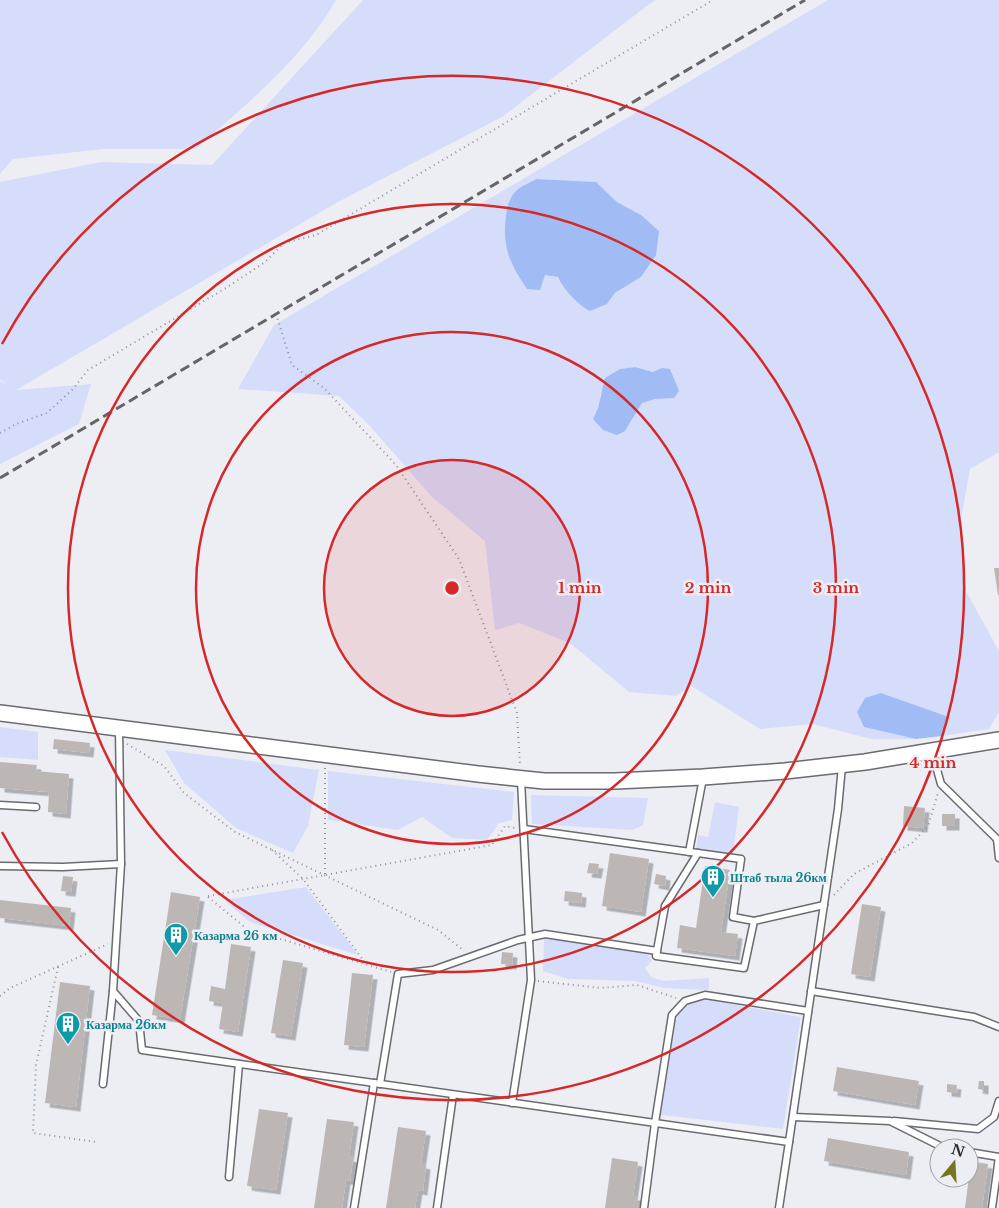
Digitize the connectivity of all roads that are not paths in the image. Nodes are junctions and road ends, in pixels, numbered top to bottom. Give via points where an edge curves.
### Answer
1 (0, 714) edge
2 (119, 734) junction
3 (999, 740) edge
4 (932, 752) junction
5 (843, 765) junction
6 (703, 777) junction
7 (521, 779) junction
8 (0, 805) edge
9 (36, 807) dead end
10 (524, 829) junction
11 (998, 840) edge
12 (690, 852) junction
13 (698, 854) junction
14 (999, 858) edge
15 (121, 864) junction
16 (0, 866) edge
17 (824, 905) junction
18 (754, 921) junction
19 (528, 938) junction
20 (657, 952) junction
21 (114, 991) junction
22 (811, 991) junction
23 (808, 1011) junction
24 (999, 1027) edge
25 (239, 1064) junction
26 (103, 1084) dead end
27 (377, 1084) junction
28 (453, 1095) junction
29 (999, 1101) edge
30 (512, 1103) junction
31 (793, 1117) junction
32 (890, 1120) junction
33 (655, 1123) junction
34 (929, 1140) edge
35 (789, 1142) junction
36 (979, 1154) edge
37 (999, 1157) edge
38 (229, 1177) dead end
39 (354, 1208) edge
40 (437, 1208) edge
41 (644, 1208) edge
42 (779, 1208) edge
43 (992, 1208) edge

1 - 2 street
2 - 7 street
2 - 15 lane
3 - 4 street
4 - 5 street
4 - 11 lane via 941,784
5 - 6 street
5 - 17 lane
6 - 7 street via 615,781
6 - 12 lane
7 - 10 lane
8 - 9 lane
10 - 12 lane
10 - 19 lane
11 - 14 lane
12 - 13 lane
13 - 18 lane via 741,859 733,917
13 - 20 lane via 665,906
15 - 16 lane
15 - 21 lane
17 - 18 lane
17 - 22 lane
18 - 20 lane via 744,968 656,956
19 - 20 lane via 545,934
19 - 27 lane via 433,970 398,974
19 - 30 lane via 531,980
21 - 25 lane via 139,1022 142,1050
21 - 26 lane
22 - 23 lane
22 - 24 lane via 974,1017
23 - 31 lane
23 - 33 lane via 705,995 685,1001 672,1016
25 - 27 lane
25 - 38 lane
27 - 28 lane
27 - 39 lane
28 - 30 lane
28 - 40 lane
29 - 32 lane via 994,1117 978,1129
30 - 33 lane
31 - 32 lane
31 - 35 lane
32 - 34 lane
33 - 35 lane
33 - 41 lane
35 - 42 lane
36 - 37 lane
37 - 43 lane

